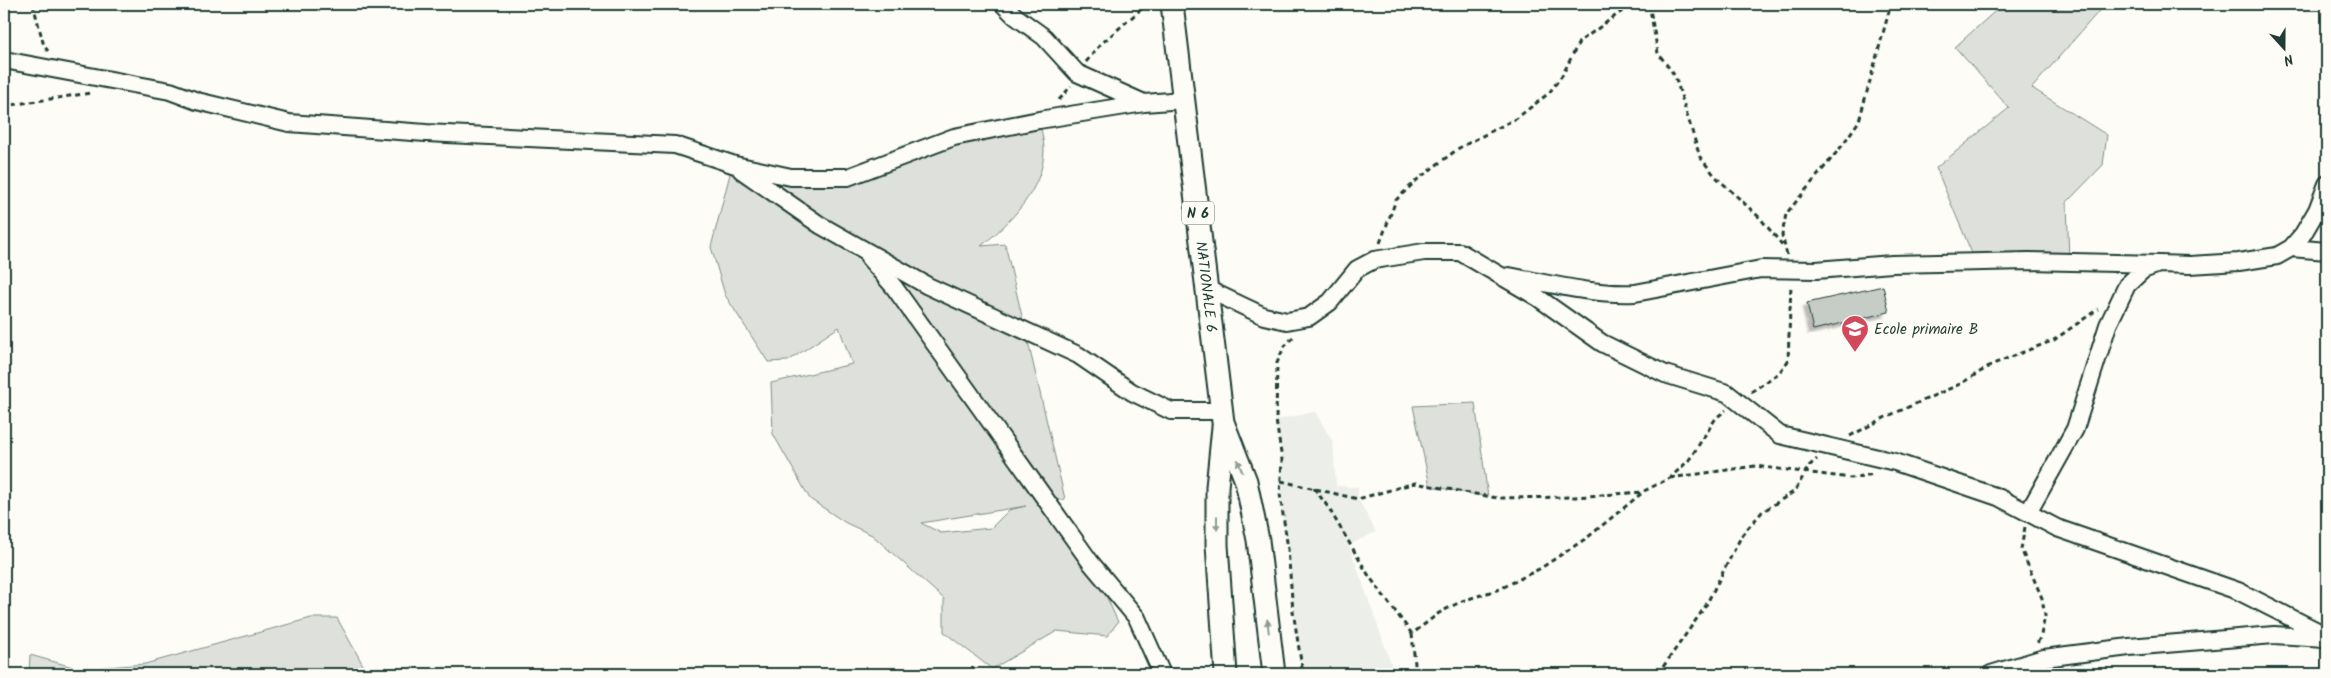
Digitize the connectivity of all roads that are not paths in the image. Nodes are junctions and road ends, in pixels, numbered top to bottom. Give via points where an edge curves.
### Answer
1 (1003, 4) edge
2 (1172, 4) edge
3 (4, 60) edge
4 (1184, 100) junction
5 (1144, 103) junction
6 (735, 165) junction
7 (2327, 184) edge
8 (859, 248) junction
9 (2291, 248) junction
10 (2327, 251) edge
11 (2159, 264) junction
12 (1497, 274) junction
13 (1207, 289) junction
14 (1223, 417) junction
15 (2028, 513) junction
16 (2327, 637) edge
17 (1162, 674) edge
18 (1226, 674) edge
19 (1274, 674) edge
20 (1991, 674) edge

1 - 5 street via 1044,38 1077,73
2 - 4 main road, NATIONALE 6 / N 6
3 - 6 street via 170,91 197,101 289,123 675,145
4 - 5 street
4 - 13 main road, NATIONALE 6 / N 6
5 - 6 street via 954,137 848,177 791,178
6 - 8 street via 820,226
7 - 9 street via 2317,210
8 - 14 street via 928,286 1078,355 1132,392 1171,411
8 - 17 street via 894,287 1080,548 1137,618
9 - 10 street
9 - 11 street via 2277,256 2239,262
11 - 12 street via 2029,261 1761,269 1616,294
11 - 15 street via 2143,270 2128,285 2108,325 2075,429
12 - 13 street via 1460,252 1424,252 1374,260 1357,269 1330,302 1309,317 1287,321 1264,316
12 - 15 street via 1537,297 1602,343 1665,374 1727,393 1780,435 1901,464 1998,497
13 - 14 main road, NATIONALE 6 / N 6
14 -> 18 main road, NATIONALE 6 / N 6 via 1216,487
19 -> 14 main road, NATIONALE 6 / N 6 via 1256,532 1246,481
15 - 16 street via 2057,528 2238,591
16 - 20 street via 2274,635 2230,638 2044,658

